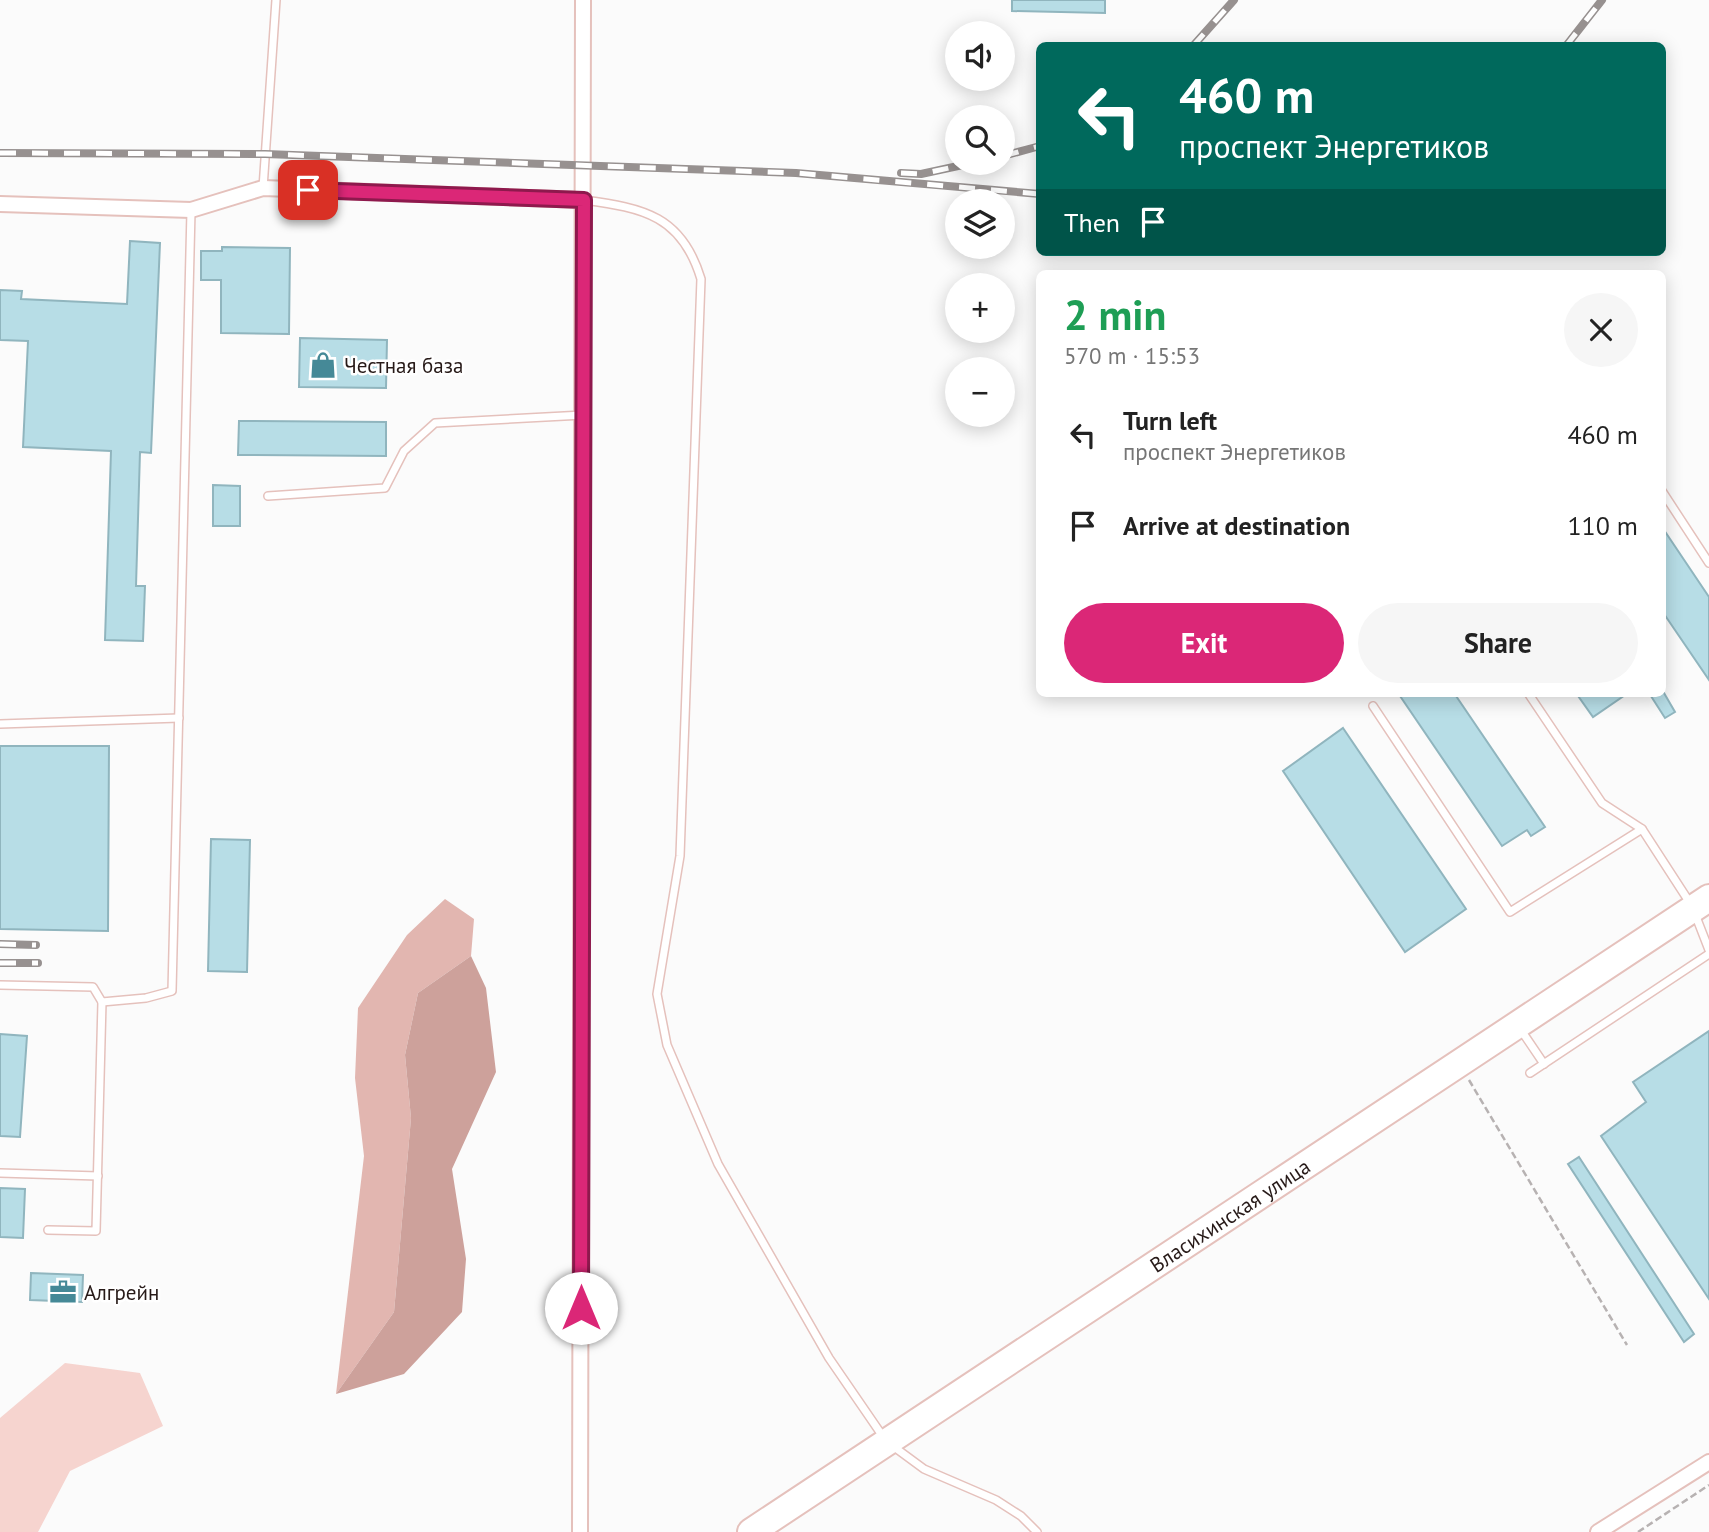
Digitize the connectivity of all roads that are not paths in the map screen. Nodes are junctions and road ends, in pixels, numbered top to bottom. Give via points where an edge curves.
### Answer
1 (276, 0) edge
2 (583, 0) edge
3 (263, 188) junction
4 (584, 200) junction
5 (0, 204) edge
6 (191, 210) junction
7 (584, 415) junction
8 (268, 496) dead end
9 (1666, 497) edge
10 (1709, 563) edge
11 (1531, 697) edge
12 (1373, 706) dead end
13 (179, 718) junction
14 (0, 724) edge
15 (1642, 829) junction
16 (1701, 903) edge
17 (1709, 952) edge
18 (0, 985) edge
19 (102, 1002) junction
20 (1517, 1025) junction
21 (1544, 1063) junction
22 (1530, 1073) dead end
23 (0, 1173) edge
24 (98, 1175) junction
25 (48, 1230) dead end
26 (886, 1441) junction
27 (1709, 1462) edge
28 (580, 1532) edge
29 (751, 1532) edge
30 (1037, 1532) edge
31 (1598, 1532) edge

1 - 3 lane
2 - 4 street
3 - 4 street
3 - 6 street
4 - 7 street
4 - 26 lane via 626,206 668,223 694,256 701,279 680,856 657,994 667,1045 718,1164 829,1357
5 - 6 street
6 - 13 lane
7 - 8 lane via 435,423 404,452 385,488
7 - 28 street
9 - 10 lane
11 - 15 lane via 1602,803
12 - 15 lane via 1510,912
13 - 14 lane
13 - 19 lane via 172,991
15 - 16 lane
16 - 17 lane
16 - 20 highway, Власихинская улица
17 - 21 lane
18 - 19 lane via 93,987
19 - 24 lane
20 - 21 lane
20 - 26 highway, Власихинская улица
21 - 22 lane
23 - 24 lane
24 - 25 lane via 96,1231
26 - 29 highway, Власихинская улица
26 - 30 lane via 924,1469 996,1500
27 - 31 street

